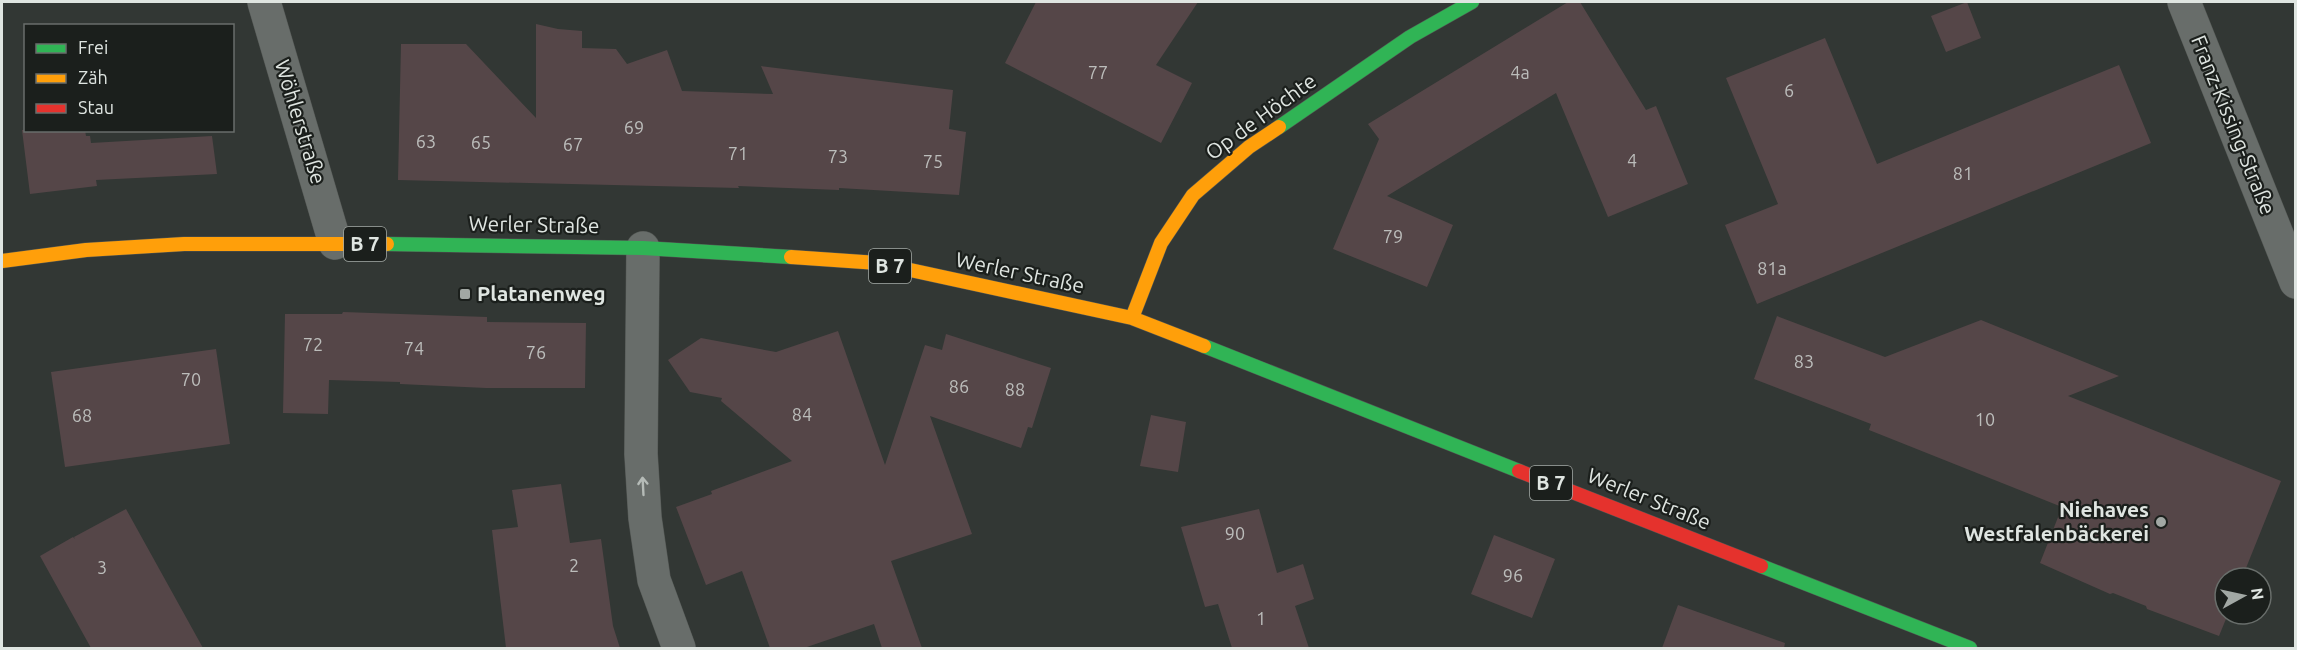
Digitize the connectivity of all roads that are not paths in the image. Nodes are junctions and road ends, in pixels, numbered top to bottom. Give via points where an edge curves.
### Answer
1 (264, 2) edge
2 (1472, 2) edge
3 (2184, 2) edge
4 (335, 243) junction
5 (643, 248) junction
6 (2, 261) edge
7 (2295, 282) edge
8 (1132, 318) junction
9 (679, 648) edge
10 (1970, 648) edge

1 - 4 street, Wöhlerstraße
2 - 8 main road, Op de Höchte via 1410,37 1258,141 1193,195 1161,243
3 - 7 street, Franz-Kissing-Straße
4 - 5 main road, Werler Straße / B 7
4 - 6 main road, Werler Straße / B 7 via 184,244 86,250
5 - 8 main road, Werler Straße / B 7 via 878,263
9 -> 5 street via 654,580 645,518 641,454
8 - 10 main road, Werler Straße / B 7

